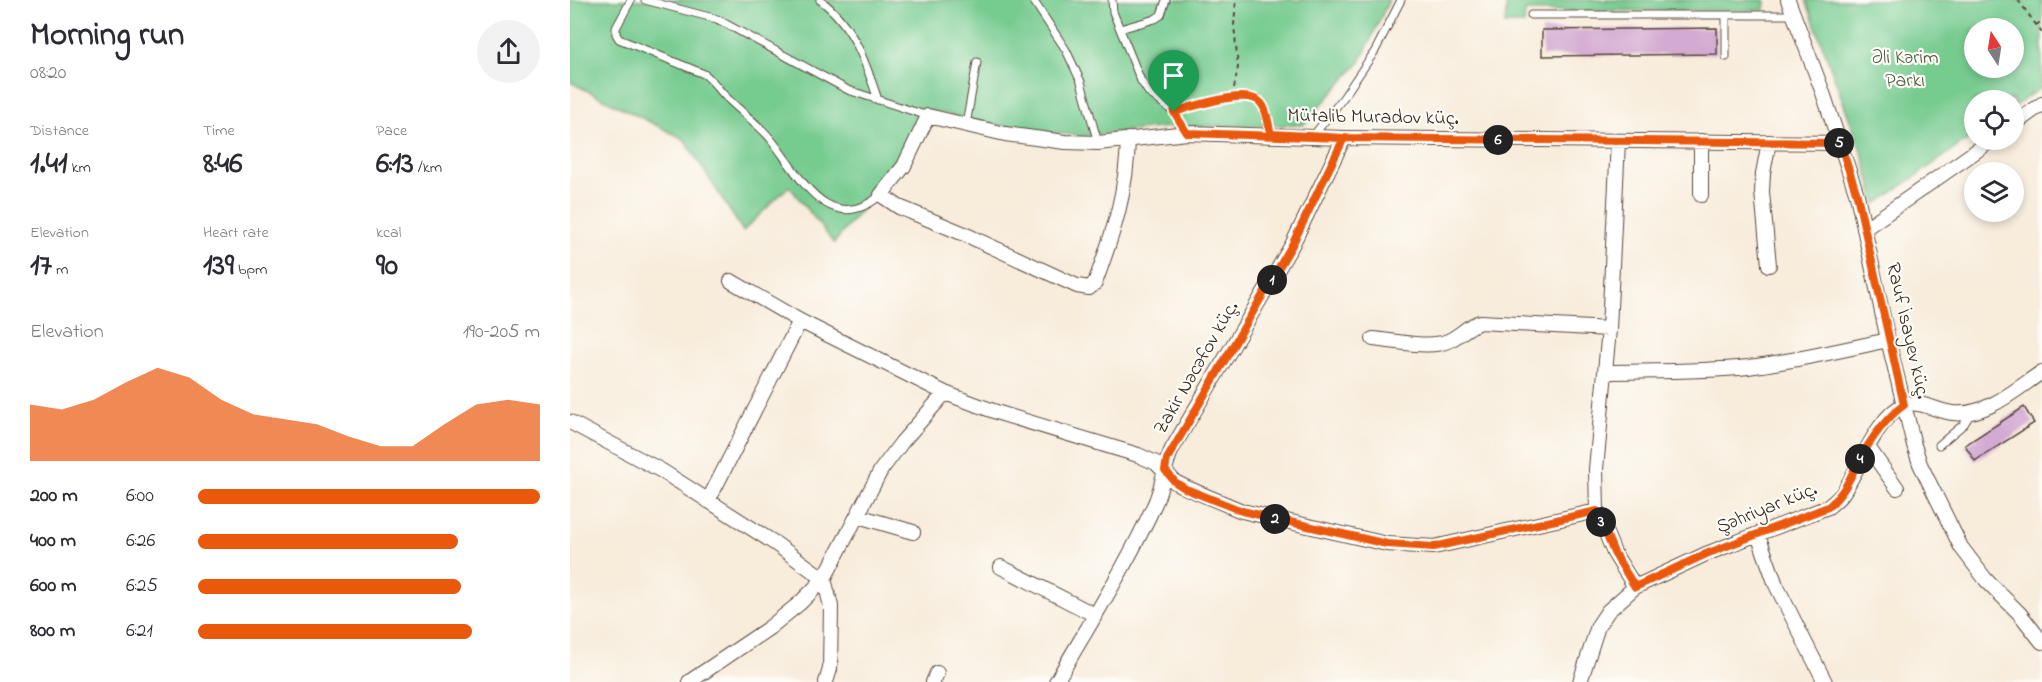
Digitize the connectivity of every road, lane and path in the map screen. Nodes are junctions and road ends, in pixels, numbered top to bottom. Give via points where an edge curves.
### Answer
1 (631, 0) edge
2 (645, 0) edge
3 (820, 0) edge
4 (1033, 0) edge
5 (1112, 0) edge
6 (1166, 0) edge
7 (1236, 0) edge
8 (1401, 0) edge
9 (1788, 0) edge
10 (2018, 0) edge
11 (1531, 15) dead end
12 (1726, 15) junction
13 (1794, 15) junction
14 (2042, 21) edge
15 (2036, 25) junction
16 (1120, 29) junction
17 (2042, 33) edge
18 (1726, 57) dead end
19 (976, 62) dead end
20 (1236, 97) junction
21 (878, 100) junction
22 (2042, 104) edge
23 (1174, 112) junction
24 (928, 116) junction
25 (2024, 117) edge
26 (966, 125) junction
27 (1187, 133) junction
28 (1271, 134) junction
29 (1312, 136) junction
30 (1344, 138) junction
31 (1128, 139) junction
32 (1618, 141) junction
33 (1701, 141) junction
34 (1769, 142) junction
35 (1098, 143) junction
36 (1840, 143) junction
37 (1978, 150) edge
38 (881, 195) junction
39 (1701, 195) dead end
40 (1864, 229) junction
41 (1769, 265) dead end
42 (731, 281) dead end
43 (800, 321) junction
44 (1609, 329) junction
45 (1373, 339) dead end
46 (1888, 340) junction
47 (1605, 372) junction
48 (2042, 372) edge
49 (945, 393) junction
50 (1904, 405) junction
51 (1971, 413) junction
52 (570, 422) edge
53 (1939, 445) dead end
54 (1868, 447) junction
55 (1165, 470) junction
56 (1897, 488) dead end
57 (708, 501) junction
58 (1597, 511) junction
59 (858, 516) junction
60 (913, 532) dead end
61 (1758, 535) junction
62 (1001, 567) dead end
63 (824, 579) junction
64 (1635, 587) junction
65 (1095, 615) junction
66 (2042, 642) edge
67 (689, 682) edge
68 (826, 682) edge
69 (1056, 682) edge
70 (1580, 682) edge
71 (1825, 682) edge

1 - 38 lane via 616,28 620,39 710,78 769,136 812,194 825,204 853,211
2 - 21 lane via 717,19 848,90
3 - 21 lane via 846,26 864,57
4 - 35 lane via 1066,50 1081,82
5 - 16 lane
6 - 16 lane via 1161,15 1155,19
7 - 20 path
8 - 29 lane via 1376,51
9 - 13 street, Rauf İsayev küç.
10 - 15 path
11 - 12 lane
12 - 13 lane
12 - 18 lane
13 - 36 street, Rauf İsayev küç.
14 - 15 path
15 - 17 path
16 - 23 lane via 1141,81 1149,93
19 - 26 lane
20 - 23 lane
20 - 28 lane via 1260,101
21 - 24 lane
22 - 25 street
23 - 27 lane
24 - 26 street, Mütalib Muradov küç.
24 - 38 street via 904,166
26 - 35 street, Mütalib Muradov küç. via 1005,134
27 - 28 street, Mütalib Muradov küç.
27 - 31 street, Mütalib Muradov küç.
28 - 29 street, Mütalib Muradov küç.
29 - 30 street, Mütalib Muradov küç.
30 - 32 street, Mütalib Muradov küç.
30 - 55 street, Zakir Nəcəfov küç. via 1292,245 1172,449
31 - 35 street, Mütalib Muradov küç.
31 - 38 street via 1128,167 1115,227 1095,283 1089,288 899,207
32 - 33 street, Mütalib Muradov küç.
32 - 44 street
33 - 34 street, Mütalib Muradov küç.
33 - 39 street
34 - 36 street, Mütalib Muradov küç.
34 - 41 street via 1762,192
36 - 40 street, Rauf İsayev küç.
37 - 40 street
40 - 46 street, Rauf İsayev küç.
42 - 43 street
43 - 49 street
43 - 57 street
44 - 45 street via 1480,322 1449,341 1432,344
44 - 47 street
46 - 47 street via 1747,367
46 - 50 street, Rauf İsayev küç.
47 - 58 street via 1596,469
48 - 51 street via 2003,398
49 - 55 street via 1138,455
49 - 59 street via 881,470
50 - 51 street via 1921,405 1953,414
50 - 54 street, Şəhriyar küç. via 1893,413
50 - 66 street, Rauf İsayev küç. via 1920,464 1961,548
51 - 53 lane
52 - 57 street via 662,471
54 - 56 street
54 - 61 street, Şəhriyar küç. via 1846,487 1828,507
55 - 58 street via 1186,489 1242,511 1387,544 1434,547
55 - 65 street, Zakir Nəcəfov küç. via 1156,500
57 - 63 street
58 - 64 street via 1614,553
59 - 60 street
59 - 63 street
61 - 64 street, Şəhriyar küç.
61 - 71 street via 1776,585
62 - 65 street
63 - 67 street via 769,628
63 - 68 street via 831,606 830,669
64 - 70 street, Şəhriyar küç. via 1608,611 1598,626
65 - 69 street, Zakir Nəcəfov küç.

